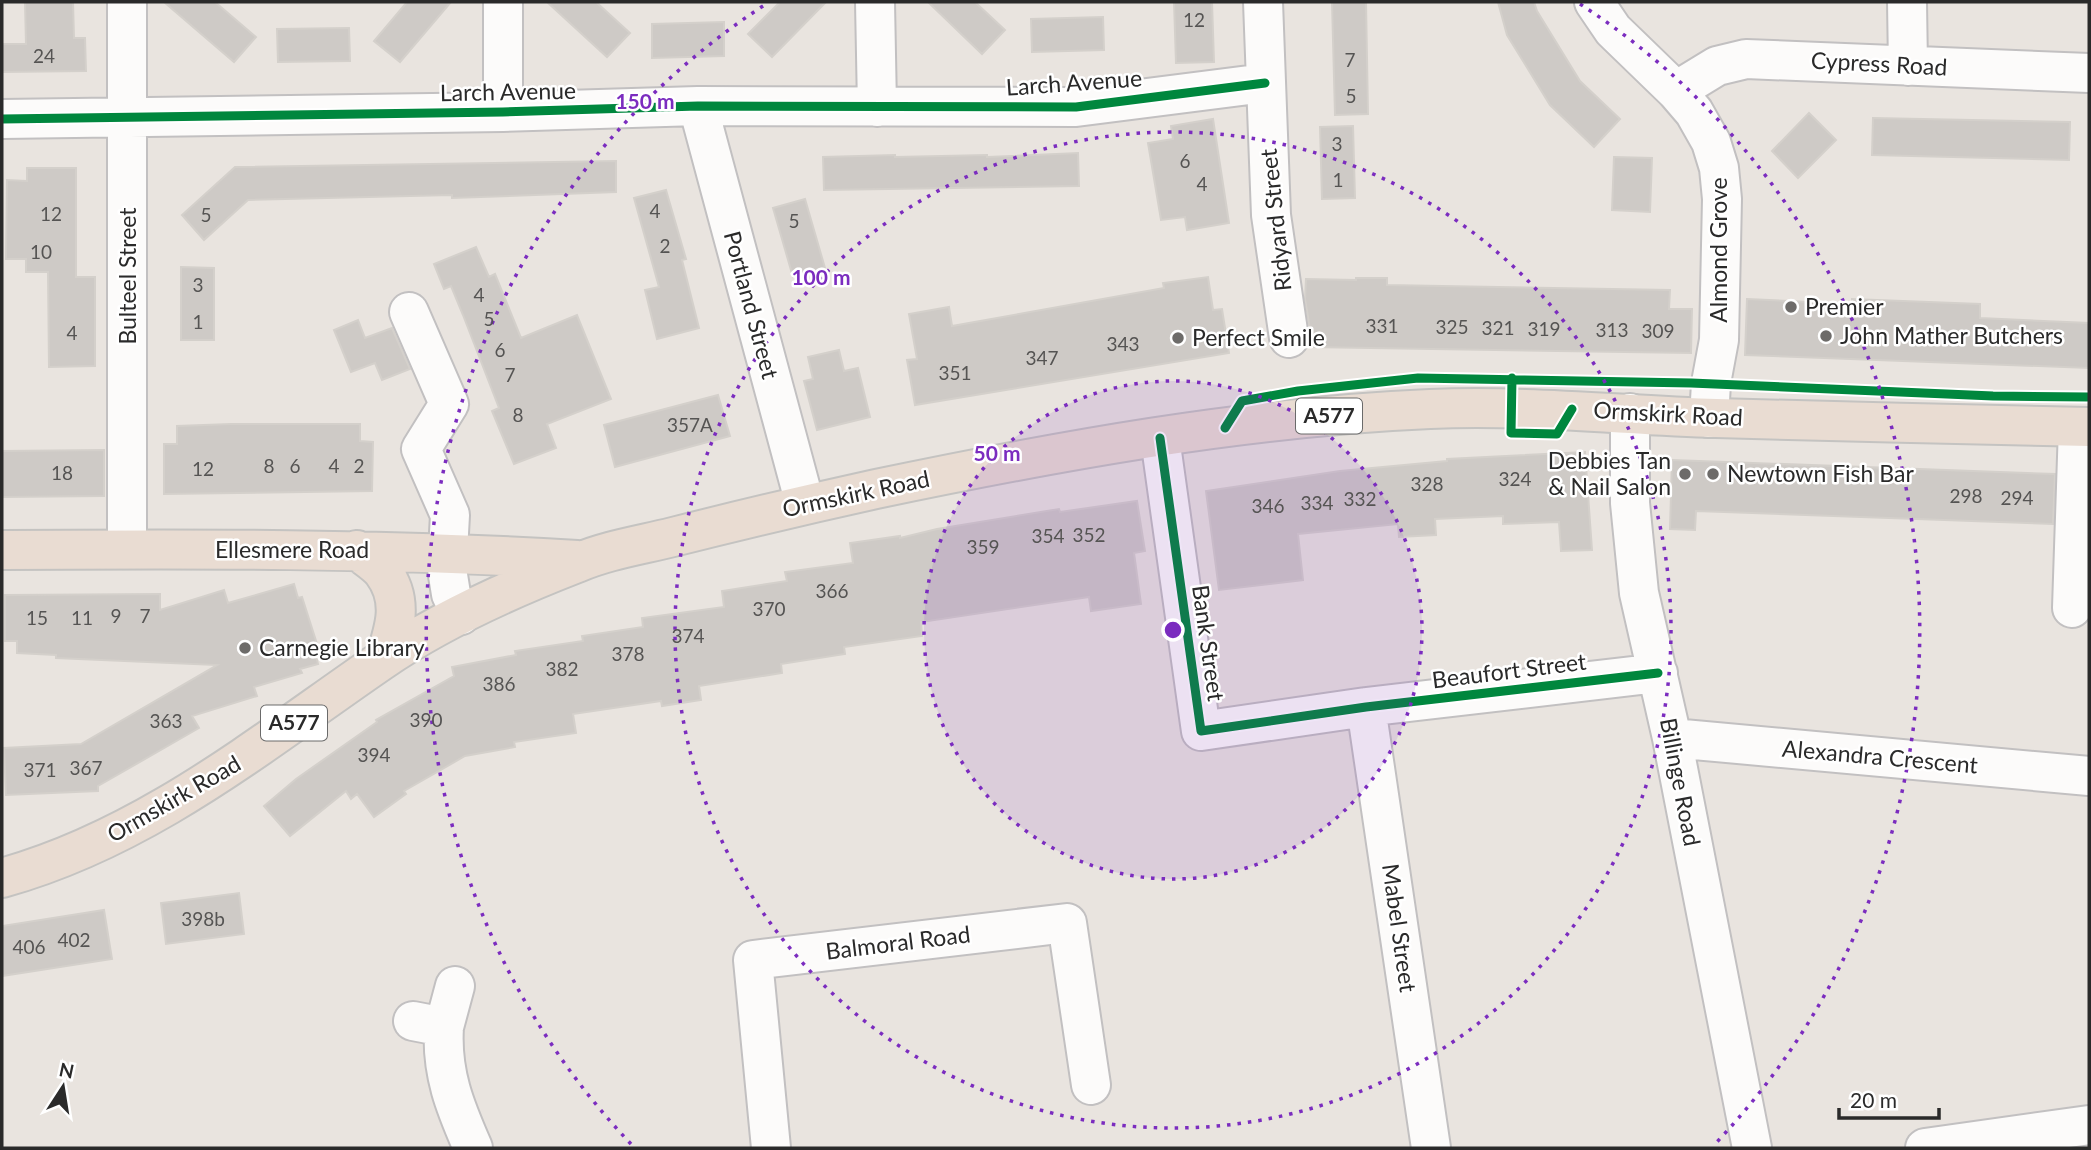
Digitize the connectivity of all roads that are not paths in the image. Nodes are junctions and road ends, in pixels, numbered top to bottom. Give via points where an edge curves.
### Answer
1 (127, 2) edge
2 (503, 2) edge
3 (876, 2) edge
4 (1263, 2) edge
5 (1594, 2) edge
6 (1907, 2) edge
7 (1908, 66) junction
8 (2089, 73) edge
9 (1265, 83) junction
10 (1676, 91) junction
11 (698, 106) junction
12 (877, 107) junction
13 (503, 112) junction
14 (129, 118) junction
15 (2, 119) edge
16 (409, 312) dead end
17 (1289, 338) dead end
18 (1630, 413) junction
19 (1709, 418) junction
20 (2084, 427) edge
21 (1160, 438) junction
22 (805, 504) junction
23 (127, 549) junction
24 (2, 550) edge
25 (357, 550) junction
26 (448, 552) junction
27 (583, 560) junction
28 (2072, 608) dead end
29 (461, 615) junction
30 (385, 658) junction
31 (1658, 673) junction
32 (1366, 707) junction
33 (1672, 738) junction
34 (2089, 776) edge
35 (2, 878) edge
36 (455, 986) dead end
37 (1091, 1085) dead end
38 (2089, 1125) edge
39 (472, 1148) edge
40 (771, 1148) edge
41 (1432, 1148) edge
42 (1752, 1148) edge
43 (1924, 1148) edge

1 - 14 street, Bulteel Street
2 - 13 street
3 - 12 street
4 - 9 street, Ridyard Street
5 - 10 street, Almond Grove via 1613,30
6 - 7 street
7 - 8 street, Cypress Road
7 - 10 street, Cypress Road via 1746,59 1717,66
9 - 12 street, Larch Avenue via 1076,107
9 - 17 street, Ridyard Street via 1272,228
10 - 19 street, Almond Grove via 1700,122 1719,167 1719,340
11 - 12 street, Larch Avenue
11 - 13 street, Larch Avenue
11 - 22 street, Portland Street
13 - 14 street, Larch Avenue
14 - 15 street, Larch Avenue
14 - 23 street, Bulteel Street
16 - 26 street via 449,404 421,449 450,516
18 - 19 highway, Ormskirk Road / A577
18 - 21 highway, Ormskirk Road / A577 via 1430,409 1347,414
18 - 31 street, Billinge Road via 1635,561
19 - 20 highway, Ormskirk Road / A577
20 - 28 street
21 - 22 highway, Ormskirk Road / A577 via 979,468
21 - 32 street, Bank Street via 1201,731
22 - 27 highway, Ormskirk Road / A577
23 - 24 highway, Ellesmere Road / A577
23 - 25 highway, Ellesmere Road / A577
25 - 26 highway, Ellesmere Road / A577
25 - 30 highway via 383,572 395,598 396,625
26 - 27 highway, Ellesmere Road / A577
26 - 29 street via 451,594
27 - 29 highway, Ormskirk Road / A577
29 - 30 highway, Ormskirk Road / A577
30 - 35 highway, Ormskirk Road / A577 via 177,802 73,854
31 - 32 street, Beaufort Street
31 - 33 street, Billinge Road
32 - 41 street, Mabel Street
33 - 34 street, Alexandra Crescent
33 - 42 street, Billinge Road
36 - 39 street via 429,1024
37 - 40 street, Balmoral Road via 1067,923 753,960
38 - 43 street

